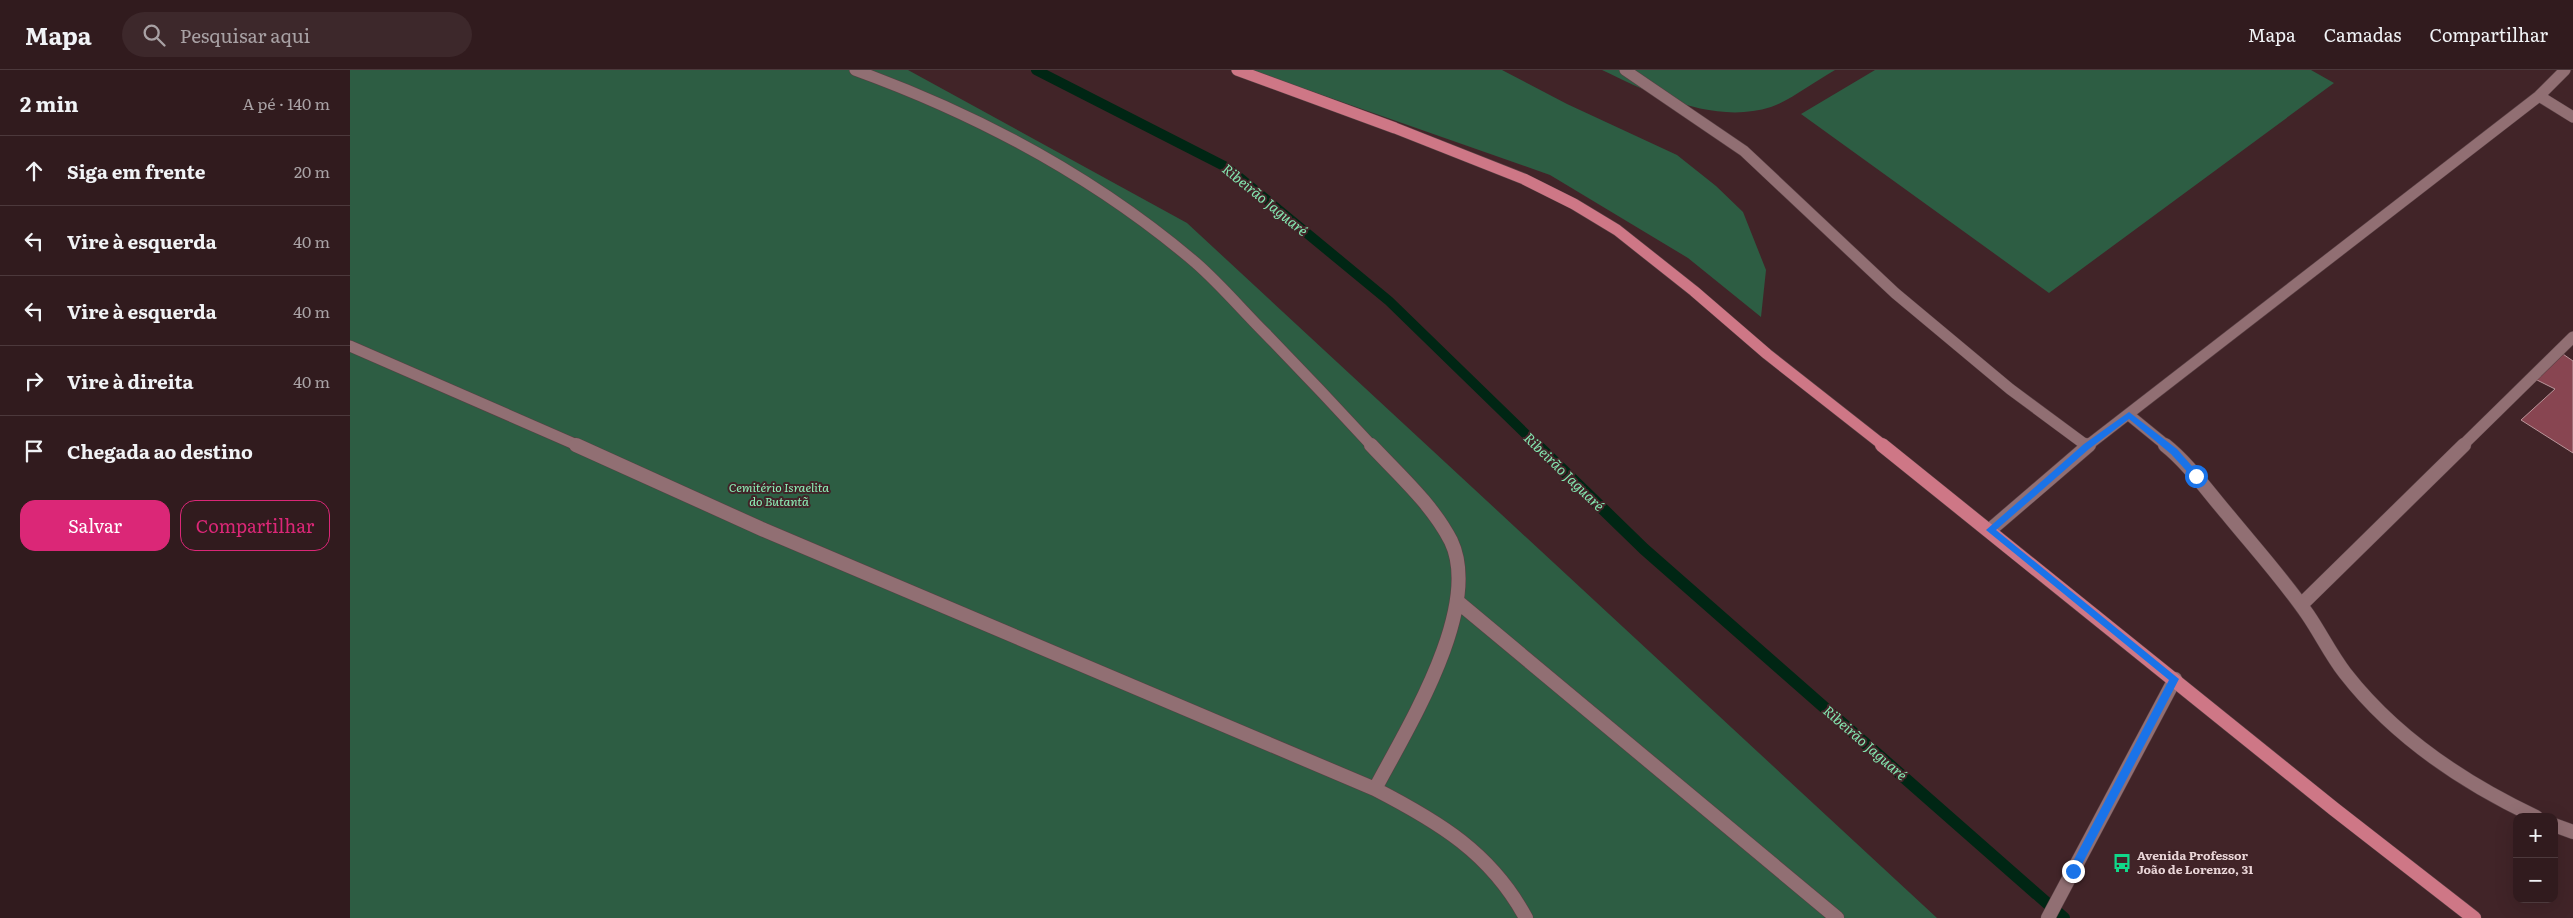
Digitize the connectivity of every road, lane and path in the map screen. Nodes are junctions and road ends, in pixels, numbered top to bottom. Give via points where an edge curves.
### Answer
1 (855, 70) edge
2 (1237, 70) edge
3 (1625, 70) edge
4 (2565, 70) edge
5 (2539, 96) junction
6 (2573, 117) edge
7 (2573, 337) edge
8 (350, 346) edge
9 (2129, 415) junction
10 (2087, 446) junction
11 (1990, 530) junction
12 (1458, 602) junction
13 (2300, 605) junction
14 (2175, 679) junction
15 (1375, 789) junction
16 (2527, 813) edge
17 (2558, 826) edge
18 (2572, 831) edge
19 (1526, 918) edge
20 (1837, 918) edge
21 (2048, 918) edge
22 (2474, 918) edge

1 - 12 street via 958,110 1007,135 1085,181 1200,266 1335,405 1446,532 1456,553
2 - 11 main road via 1524,179 1596,217 1694,291 1767,354
3 - 10 street via 1744,151 1895,293 2010,389
4 - 5 street
5 - 6 street
5 - 9 street
7 - 13 street
8 - 15 street via 764,530
9 - 10 street
9 - 13 street via 2174,452 2196,476
10 - 11 street
11 - 14 main road
12 - 15 street via 1444,653
12 - 20 street
13 - 16 street via 2320,630 2344,671 2387,719 2442,763
14 - 21 street
14 - 22 main road
15 - 19 street via 1433,819 1479,853 1516,896
17 - 18 street

